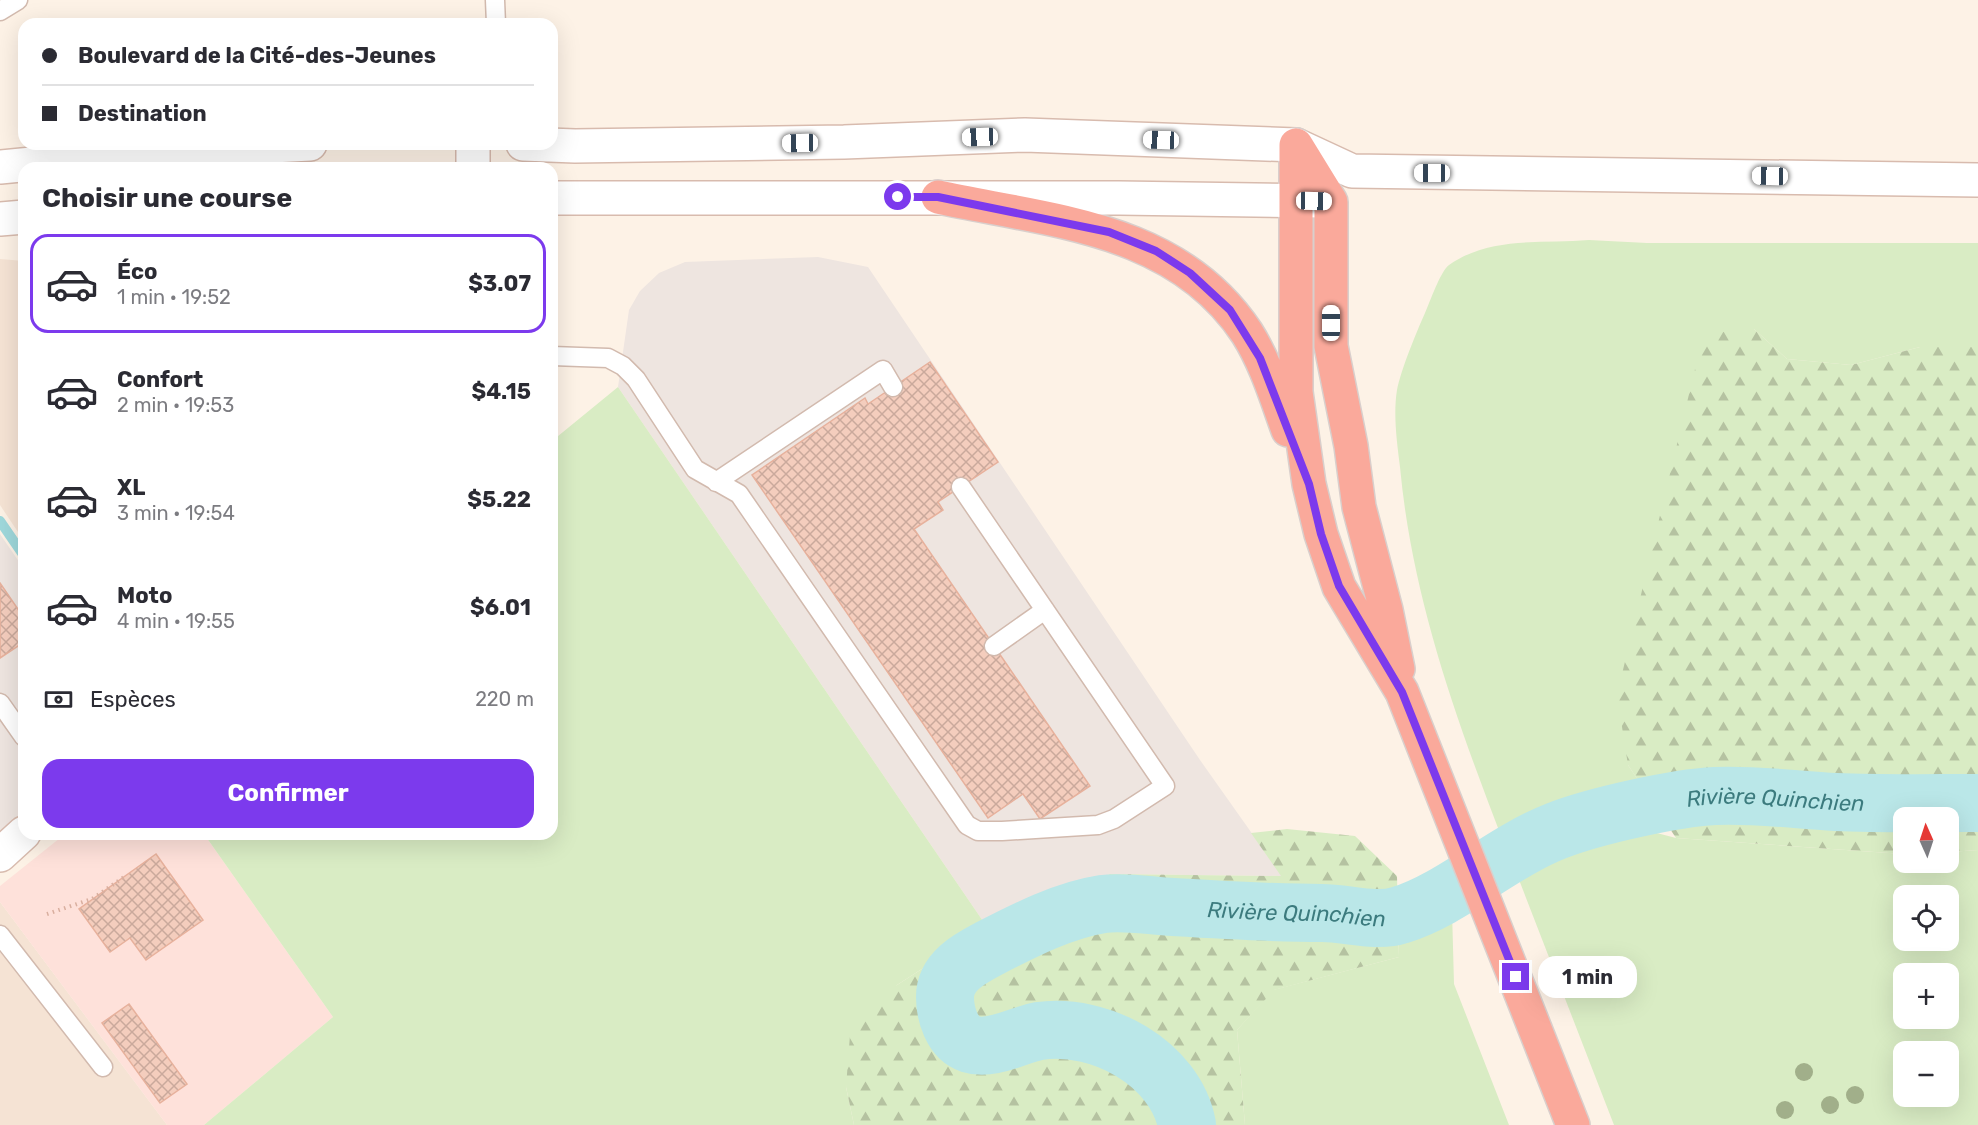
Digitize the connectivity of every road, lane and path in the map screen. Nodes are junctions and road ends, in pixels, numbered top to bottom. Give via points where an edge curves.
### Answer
1 (18, 0) edge
2 (495, 0) edge
3 (0, 11) edge
4 (496, 18) edge
5 (558, 145) edge
6 (1296, 145) junction
7 (199, 150) edge
8 (51, 162) edge
9 (18, 165) edge
10 (0, 167) edge
11 (1352, 171) junction
12 (1978, 180) edge
13 (938, 197) junction
14 (558, 198) edge
15 (1297, 201) junction
16 (1331, 202) junction
17 (18, 218) edge
18 (0, 219) edge
19 (558, 356) edge
20 (893, 387) dead end
21 (716, 482) junction
22 (1309, 484) junction
23 (961, 487) dead end
24 (1045, 610) junction
25 (994, 646) dead end
26 (1402, 692) junction
27 (0, 704) edge
28 (18, 730) edge
29 (18, 838) edge
30 (0, 855) edge
31 (127, 875) dead end
32 (47, 914) dead end
33 (0, 935) edge
34 (103, 1067) dead end
35 (1573, 1125) edge

1 - 3 lane
2 - 4 lane
5 - 6 main road via 1025,135
6 - 11 main road
6 - 15 highway
6 - 16 highway
7 - 8 main road
9 - 10 main road
11 - 12 main road
11 - 16 main road
13 - 14 main road
13 - 15 main road
13 - 22 highway via 1109,232 1156,251 1190,273 1230,310 1260,358
15 - 16 main road
15 - 22 highway via 1296,392
16 - 26 highway via 1331,346 1359,507
17 - 18 main road
19 - 21 lane via 608,358 623,366 636,379 695,470
20 - 21 lane via 883,370
21 - 24 lane via 739,494 967,825 978,831 1098,825 1166,786
22 - 26 highway via 1339,586
23 - 24 lane
24 - 25 lane
26 - 35 highway
27 - 28 lane
29 - 30 main road
31 - 32 path via 92,898
33 - 34 lane

